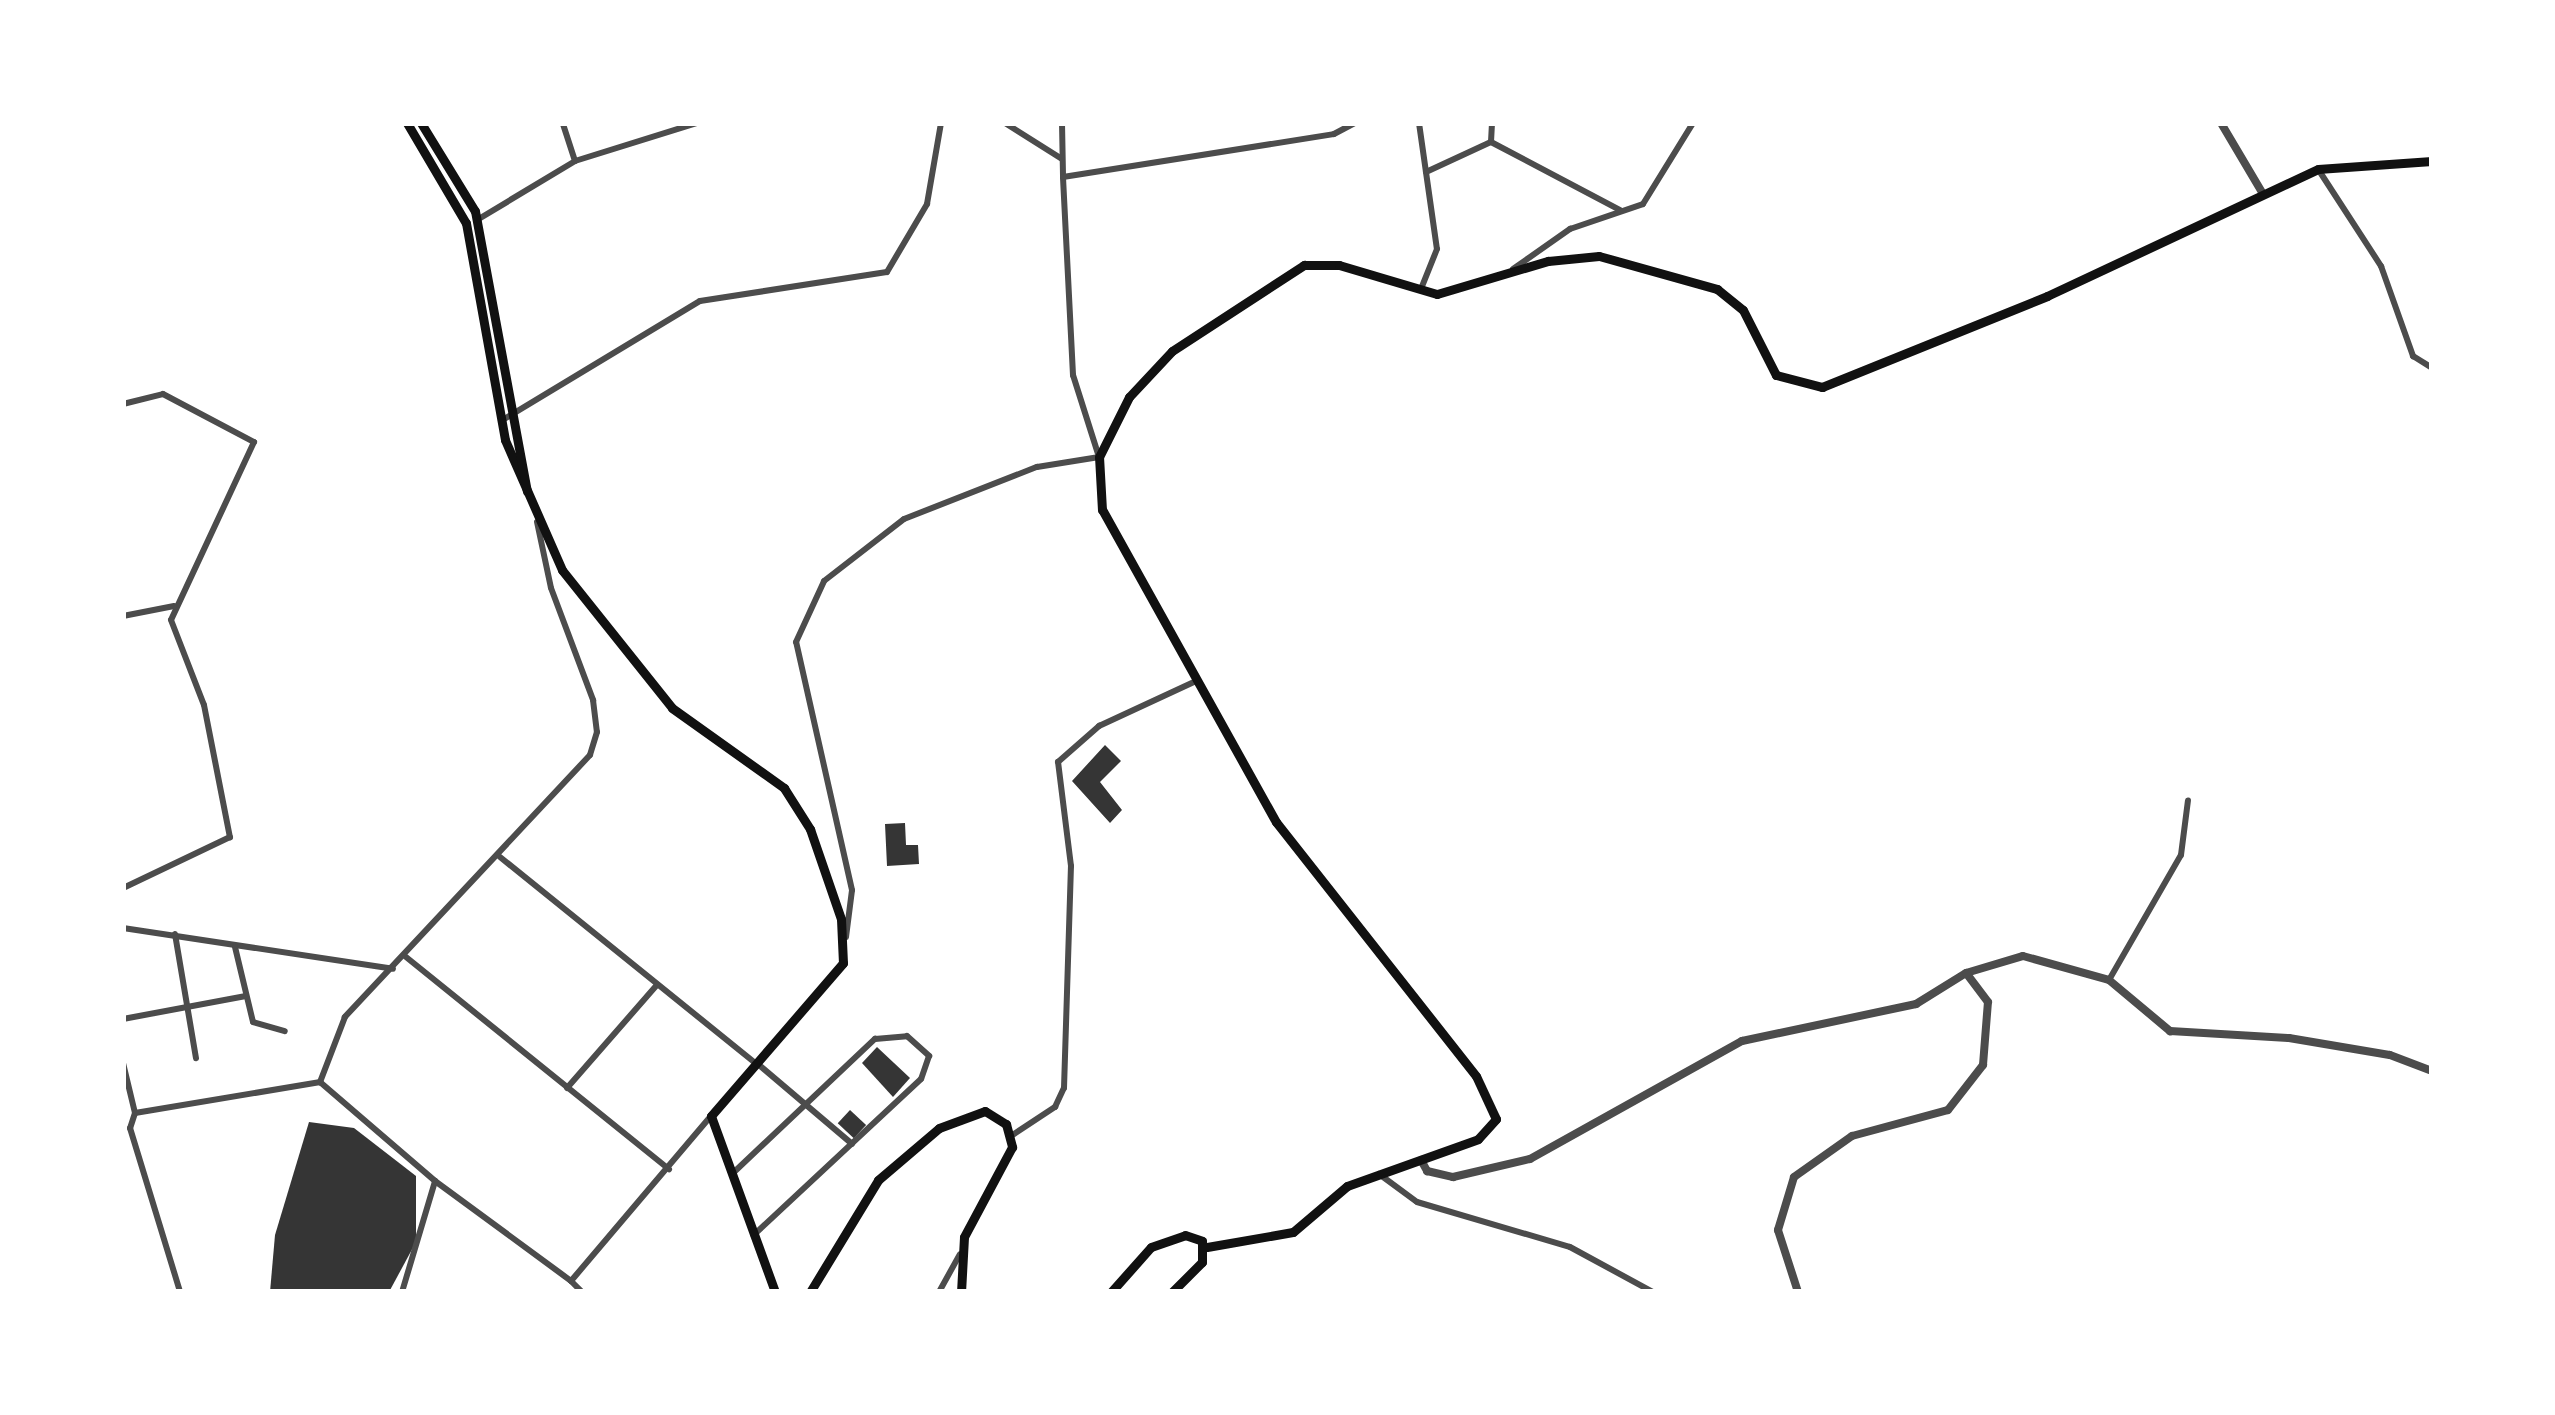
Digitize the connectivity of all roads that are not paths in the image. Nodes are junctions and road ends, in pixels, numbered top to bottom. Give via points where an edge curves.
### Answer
1 (407, 123) edge
2 (421, 123) edge
3 (563, 123) edge
4 (697, 123) edge
5 (941, 123) edge
6 (1005, 123) edge
7 (1063, 123) edge
8 (1355, 123) edge
9 (1419, 123) edge
10 (1492, 123) edge
11 (1693, 123) edge
12 (2221, 123) edge
13 (1491, 142) junction
14 (1062, 159) junction
15 (575, 161) junction
16 (2432, 161) edge
17 (2318, 170) junction
18 (1426, 172) junction
19 (1063, 178) junction
20 (2263, 194) junction
21 (1622, 211) junction
22 (477, 220) junction
23 (1504, 278) junction
24 (1420, 292) junction
25 (2432, 368) edge
26 (123, 404) edge
27 (506, 419) junction
28 (1099, 457) junction
29 (537, 522) junction
30 (174, 606) junction
31 (123, 616) edge
32 (1199, 680) junction
33 (2188, 800) dead end
34 (499, 856) junction
35 (123, 888) edge
36 (123, 928) edge
37 (175, 934) junction
38 (846, 937) junction
39 (235, 947) junction
40 (406, 957) junction
41 (393, 969) junction
42 (1966, 973) junction
43 (2109, 980) junction
44 (657, 985) junction
45 (246, 996) junction
46 (188, 1008) junction
47 (123, 1019) edge
48 (284, 1031) dead end
49 (196, 1058) dead end
50 (123, 1063) edge
51 (757, 1064) junction
52 (2432, 1071) edge
53 (320, 1082) junction
54 (567, 1088) junction
55 (808, 1106) junction
56 (135, 1113) junction
57 (711, 1116) junction
58 (126, 1128) edge
59 (1011, 1136) junction
60 (852, 1144) junction
61 (1420, 1160) junction
62 (669, 1169) junction
63 (732, 1174) junction
64 (1379, 1174) junction
65 (435, 1181) junction
66 (754, 1235) junction
67 (1207, 1247) junction
68 (960, 1254) junction
69 (572, 1281) junction
70 (180, 1292) edge
71 (401, 1292) edge
72 (582, 1292) edge
73 (775, 1292) edge
74 (810, 1292) edge
75 (939, 1292) edge
76 (961, 1292) edge
77 (1111, 1292) edge
78 (1172, 1292) edge
79 (1653, 1292) edge
80 (1798, 1292) edge

1 - 27 main road via 466,223
2 - 22 main road
3 - 15 street
4 - 15 street
5 - 27 street via 927,204 887,272 700,301
6 - 14 street
7 - 14 street
8 - 19 street via 1334,134
9 - 18 street
10 - 13 street
11 - 21 street via 1642,204
12 - 20 street
13 - 18 street
13 - 21 street
14 - 19 street
15 - 22 street
16 - 17 main road
17 - 20 main road
17 - 25 street via 2381,266 2413,356
18 - 24 street via 1437,249
19 - 28 street via 1071,357
20 - 23 main road via 2047,296 1822,387 1776,375 1742,310 1695,280 1574,255
21 - 23 street via 1570,229
22 - 27 main road
23 - 24 main road via 1455,293
24 - 28 main road via 1339,265 1291,268 1141,380
26 - 30 street via 163,394 254,442
27 - 29 main road
28 - 32 main road via 1102,510
28 - 38 street via 1037,467 904,519 824,581 804,613 796,642 800,673 852,890
29 - 34 street via 597,732 590,754
29 - 38 main road via 583,600 672,708 766,770 798,805
30 - 31 street
30 - 35 street via 171,620 204,705 231,831 227,840
32 - 59 street via 1099,726 1058,762 1071,866 1064,1088 1054,1107
32 - 61 main road via 1276,822 1493,1106 1487,1134
33 - 43 street via 2181,855
34 - 40 street
34 - 44 street
36 - 37 street
37 - 39 street
37 - 46 street
38 - 51 main road via 843,963
39 - 41 street
39 - 45 street
40 - 41 street
40 - 54 street
41 - 53 street via 345,1017
42 - 43 street via 2023,956
42 - 61 street via 1894,1011 1742,1041 1530,1159 1453,1177 1426,1171
42 - 80 street via 1988,1002 1983,1065 1948,1110 1852,1136 1794,1178 1778,1229
43 - 52 street via 2170,1031 2289,1038 2390,1055
44 - 51 street
44 - 54 street
45 - 46 street
45 - 48 street via 253,1022
46 - 47 street
46 - 49 street
50 - 56 street
51 - 55 street
51 - 57 main road
53 - 56 street
53 - 65 street
54 - 62 street
55 - 60 street
55 - 60 street via 875,1039 908,1036 918,1043 929,1056 921,1079
55 - 63 street
56 - 58 street
57 - 62 street
57 - 63 main road
58 - 70 street
59 - 68 main road via 1006,1163
59 - 74 main road via 985,1111 939,1128 861,1201
60 - 66 street
61 - 64 main road
62 - 69 street
63 - 66 main road
64 - 67 main road via 1347,1186 1293,1232
64 - 79 street via 1417,1202 1570,1247
65 - 69 street
65 - 71 street
66 - 73 main road
67 - 77 main road via 1185,1235 1150,1247
67 - 78 main road
68 - 75 street
68 - 76 main road
69 - 72 street

